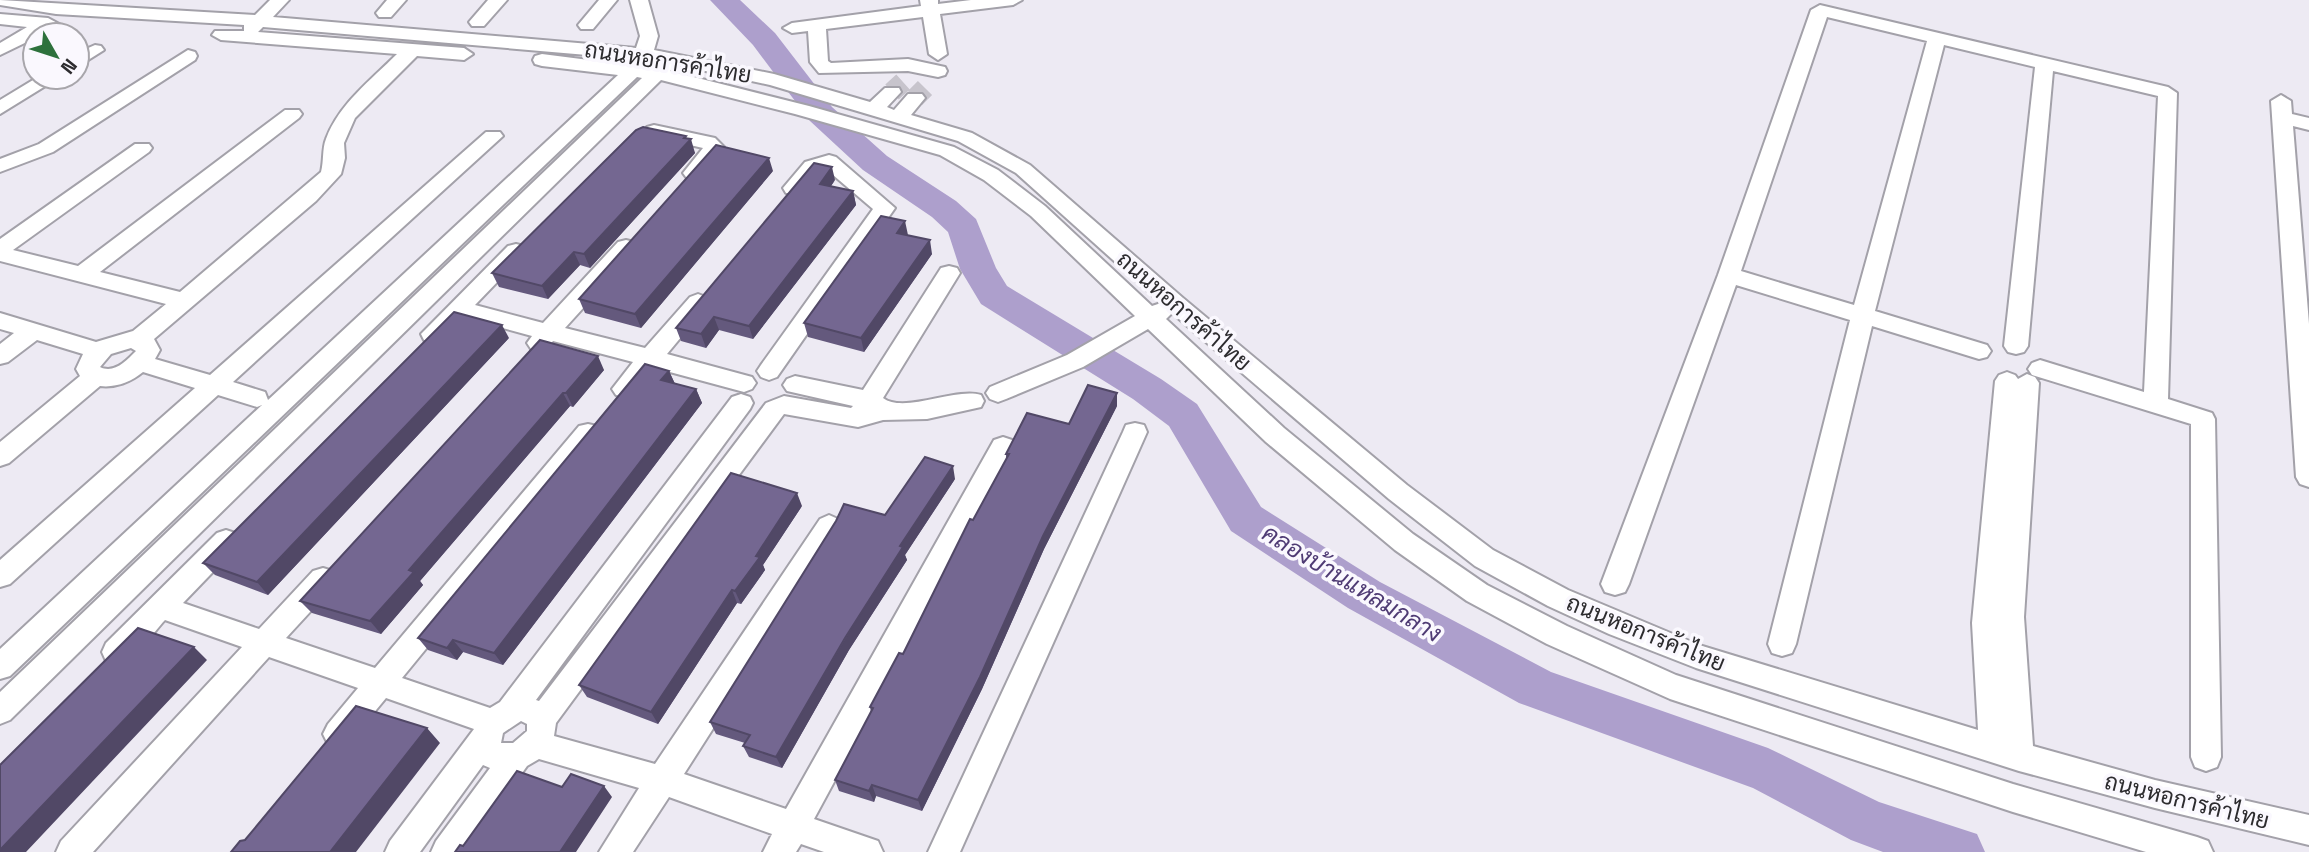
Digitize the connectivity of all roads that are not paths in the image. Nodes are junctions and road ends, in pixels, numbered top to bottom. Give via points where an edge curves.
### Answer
1 (0, 0) edge
2 (255, 0) edge
3 (280, 0) edge
4 (498, 0) edge
5 (608, 0) edge
6 (639, 0) edge
7 (1013, 0) edge
8 (930, 6) edge
9 (42, 18) junction
10 (0, 19) edge
11 (233, 20) junction
12 (259, 21) junction
13 (478, 22) dead end
14 (587, 25) dead end
15 (817, 25) junction
16 (792, 28) dead end
17 (217, 35) junction
18 (243, 37) junction
19 (1937, 38) junction
20 (0, 40) edge
21 (0, 50) edge
22 (95, 50) dead end
23 (411, 51) junction
24 (91, 52) edge
25 (188, 56) dead end
26 (651, 62) junction
27 (932, 64) junction
28 (2045, 64) junction
29 (28, 91) edge
30 (840, 99) junction
31 (898, 103) junction
32 (0, 108) edge
33 (808, 111) junction
34 (589, 113) junction
35 (292, 114) dead end
36 (614, 116) junction
37 (2309, 124) edge
38 (493, 136) dead end
39 (632, 137) edge
40 (142, 148) dead end
41 (0, 166) edge
42 (674, 194) edge
43 (776, 208) edge
44 (535, 232) edge
45 (638, 233) edge
46 (0, 249) edge
47 (0, 254) edge
48 (950, 273) dead end
49 (81, 275) junction
50 (1729, 275) junction
51 (713, 283) edge
52 (184, 301) junction
53 (1175, 303) junction
54 (458, 309) junction
55 (1863, 315) junction
56 (1150, 317) junction
57 (0, 321) edge
58 (2303, 328) edge
59 (33, 331) junction
60 (548, 332) junction
61 (2016, 346) junction
62 (419, 347) edge
63 (100, 351) junction
64 (140, 351) junction
65 (1979, 351) junction
66 (0, 356) edge
67 (650, 358) junction
68 (521, 362) edge
69 (769, 371) junction
70 (95, 377) junction
71 (2025, 378) junction
72 (215, 386) junction
73 (743, 393) junction
74 (998, 393) dead end
75 (257, 398) dead end
76 (784, 400) junction
77 (972, 401) dead end
78 (2156, 404) junction
79 (870, 410) junction
80 (1135, 432) dead end
81 (1003, 447) dead end
82 (0, 456) edge
83 (2309, 477) edge
84 (829, 526) edge
85 (238, 530) edge
86 (338, 562) edge
87 (0, 576) edge
88 (1615, 584) dead end
89 (161, 607) junction
90 (265, 642) junction
91 (1782, 645) dead end
92 (104, 664) edge
93 (0, 667) edge
94 (381, 682) junction
95 (0, 711) edge
96 (496, 724) junction
97 (531, 740) junction
98 (2007, 753) junction
99 (319, 757) edge
100 (2206, 757) dead end
101 (661, 780) junction
102 (2309, 830) edge
103 (786, 839) edge
104 (72, 852) edge
105 (401, 852) edge
106 (447, 852) edge
107 (615, 852) edge
108 (867, 852) edge
109 (944, 852) edge
110 (2197, 852) edge

1 - 9 street, ถนนหอการค้าไทย
2 - 11 street
3 - 12 street
4 - 13 street
5 - 14 street
6 - 26 street
7 - 8 street
8 - 15 street
8 - 27 street
9 - 10 street, ถนนหอการค้าไทย
9 - 11 street, ถนนหอการค้าไทย via 71,10
9 - 17 street, ถนนหอการค้าไทย
9 - 20 street
9 - 21 street
11 - 12 street, ถนนหอการค้าไทย
11 - 17 street
12 - 18 street
12 - 26 street, ถนนหอการค้าไทย
15 - 16 street
15 - 27 street via 819,62 826,69
17 - 18 street, ถนนหอการค้าไทย
18 - 23 street, ถนนหอการค้าไทย
19 - 28 street
19 - 50 street via 1820,10
19 - 55 street
22 - 24 street
23 - 26 street, ถนนหอการค้าไทย
23 - 52 street via 346,116 334,143 331,174
25 - 41 street via 46,148
26 - 30 street, ถนนหอการค้าไทย via 774,79
26 - 33 street, ถนนหอการค้าไทย
26 - 34 street
26 - 36 street
27 - 31 street
28 - 61 street
28 - 78 street via 2168,93
29 - 32 street
30 - 31 street, ถนนหอการค้าไทย
30 - 33 street
31 - 33 street, ถนนหอการค้าไทย
31 - 53 street, ถนนหอการค้าไทย via 1023,169
31 - 56 street, ถนนหอการค้าไทย via 947,151 1011,188
34 - 36 street
34 - 93 street
35 - 49 street
36 - 95 street
37 - 58 street via 2281,109
38 - 72 street
39 - 42 street via 649,130 714,147
40 - 46 street
43 - 69 street via 812,166 825,160 885,208
44 - 54 street
45 - 60 street
47 - 49 street
48 - 79 street
49 - 52 street
50 - 55 street
50 - 88 street
51 - 67 street
52 - 64 street
53 - 56 street
53 - 98 street, ถนนหอการค้าไทย via 1336,442 1484,558 1619,626 1696,656
54 - 60 street
54 - 62 street
55 - 65 street
55 - 91 street
56 - 74 street via 1075,360
56 - 110 street, ถนนหอการค้าไทย via 1275,435 1404,542 1477,593 1557,635 1670,686
57 - 59 street
58 - 83 street
59 - 63 street
59 - 66 street
60 - 67 street
60 - 68 street
61 - 65 street via 1997,342
61 - 71 street via 2032,356
63 - 64 street via 118,342
63 - 70 street via 88,369
64 - 70 street via 123,374
64 - 72 street
65 - 71 street via 1981,364 1988,371
67 - 73 street
67 - 94 street
69 - 73 street via 760,373
69 - 76 street via 786,374
70 - 82 street
71 - 78 street
71 - 98 street via 1998,627
72 - 75 street
72 - 87 street
73 - 76 street via 755,411
73 - 96 street
76 - 79 street
76 - 97 street
77 - 79 street via 927,410
78 - 100 street via 2203,419
80 - 109 street
81 - 103 street
84 - 101 street
85 - 89 street
86 - 90 street
89 - 90 street
89 - 92 street
90 - 94 street
90 - 104 street
94 - 96 street
94 - 99 street
96 - 97 street via 530,709
96 - 97 street via 490,754 506,759
96 - 105 street
97 - 101 street
97 - 106 street
98 - 102 street, ถนนหอการค้าไทย
101 - 103 street
101 - 107 street
103 - 108 street

